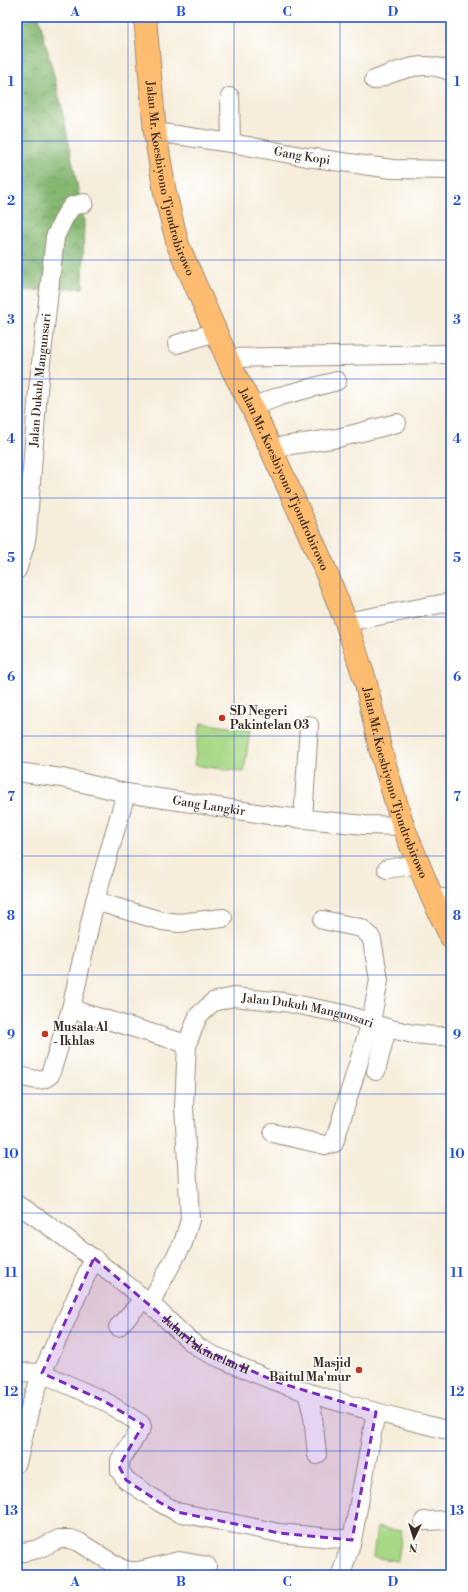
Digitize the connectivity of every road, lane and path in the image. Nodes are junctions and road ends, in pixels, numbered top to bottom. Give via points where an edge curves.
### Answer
1 (144, 17) edge
2 (451, 72) edge
3 (374, 80) dead end
4 (230, 97) dead end
5 (155, 132) junction
6 (231, 143) junction
7 (451, 170) edge
8 (84, 203) dead end
9 (216, 332) junction
10 (177, 344) dead end
11 (451, 354) edge
12 (228, 358) junction
13 (337, 381) dead end
14 (252, 408) junction
15 (398, 423) dead end
16 (270, 448) junction
17 (17, 570) edge
18 (451, 602) edge
19 (346, 622) junction
20 (309, 725) dead end
21 (17, 772) edge
22 (126, 793) junction
23 (303, 819) junction
24 (403, 826) junction
25 (418, 864) junction
26 (387, 869) dead end
27 (442, 898) edge
28 (95, 901) junction
29 (223, 918) dead end
30 (323, 920) dead end
31 (451, 937) edge
32 (71, 1009) junction
33 (379, 1025) junction
34 (451, 1036) edge
35 (187, 1044) junction
36 (376, 1071) dead end
37 (17, 1075) edge
38 (272, 1134) dead end
39 (17, 1204) edge
40 (94, 1258) junction
41 (147, 1301) junction
42 (118, 1327) dead end
43 (17, 1372) edge
44 (42, 1373) junction
45 (307, 1392) junction
46 (376, 1412) junction
47 (451, 1431) edge
48 (317, 1454) dead end
49 (17, 1462) edge
50 (451, 1520) edge
51 (424, 1521) dead end
52 (352, 1540) junction
53 (17, 1551) edge
54 (207, 1566) dead end
55 (341, 1575) edge

1 - 5 main road, Jalan Mr. Koesbiyono Tjondrobirowo
2 - 3 street via 428,65 406,68
4 - 6 street
5 - 6 street, Gang Kopi
5 - 9 main road, Jalan Mr. Koesbiyono Tjondrobirowo via 165,193 178,245
6 - 7 street, Gang Kopi via 392,169
8 - 17 street, Jalan Dukuh Mangunsari via 72,206 55,236 38,390 27,534
9 - 10 street
9 - 12 main road, Jalan Mr. Koesbiyono Tjondrobirowo
11 - 12 street
12 - 14 main road, Jalan Mr. Koesbiyono Tjondrobirowo
13 - 14 street via 280,396
14 - 16 main road, Jalan Mr. Koesbiyono Tjondrobirowo
15 - 16 street via 338,438
16 - 19 main road, Jalan Mr. Koesbiyono Tjondrobirowo via 322,562
18 - 19 street
19 - 24 main road, Jalan Mr. Koesbiyono Tjondrobirowo via 366,683 380,748
20 - 23 street
21 - 22 street, Gang Langkir via 62,778
22 - 23 street, Gang Langkir
22 - 28 street
23 - 24 street, Gang Langkir
24 - 25 main road, Jalan Mr. Koesbiyono Tjondrobirowo
25 - 26 street
25 - 27 main road, Jalan Mr. Koesbiyono Tjondrobirowo
27 - 31 main road, Jalan Mr. Koesbiyono Tjondrobirowo
28 - 29 street via 168,922
28 - 32 street
30 - 33 street via 361,928 372,940 379,980
32 - 35 street
32 - 37 street via 50,1075 38,1080
33 - 34 street, Jalan Dukuh Mangunsari via 413,1034
33 - 35 street, Jalan Dukuh Mangunsari via 344,1014 284,1002 233,997 213,1002 198,1016
33 - 36 street
33 - 38 street via 334,1143 325,1145
35 - 41 street, Jalan Dukuh Mangunsari via 184,1106 190,1220 184,1243
39 - 40 street, Jalan Pakintelan II
40 - 41 street, Jalan Pakintelan II
40 - 44 street
41 - 42 street, Jalan Dukuh Mangunsari
41 - 45 street, Jalan Pakintelan II via 200,1348 254,1373
43 - 44 street
44 - 49 street via 30,1408
44 - 52 street via 104,1401 142,1426 120,1460 120,1471 126,1480 177,1512 279,1533
45 - 46 street, Jalan Pakintelan II
45 - 48 street via 313,1416
46 - 47 street, Jalan Pakintelan II
46 - 52 street
50 - 51 street
52 - 55 street
53 - 54 street via 38,1549 59,1539 71,1539 129,1571 179,1561

